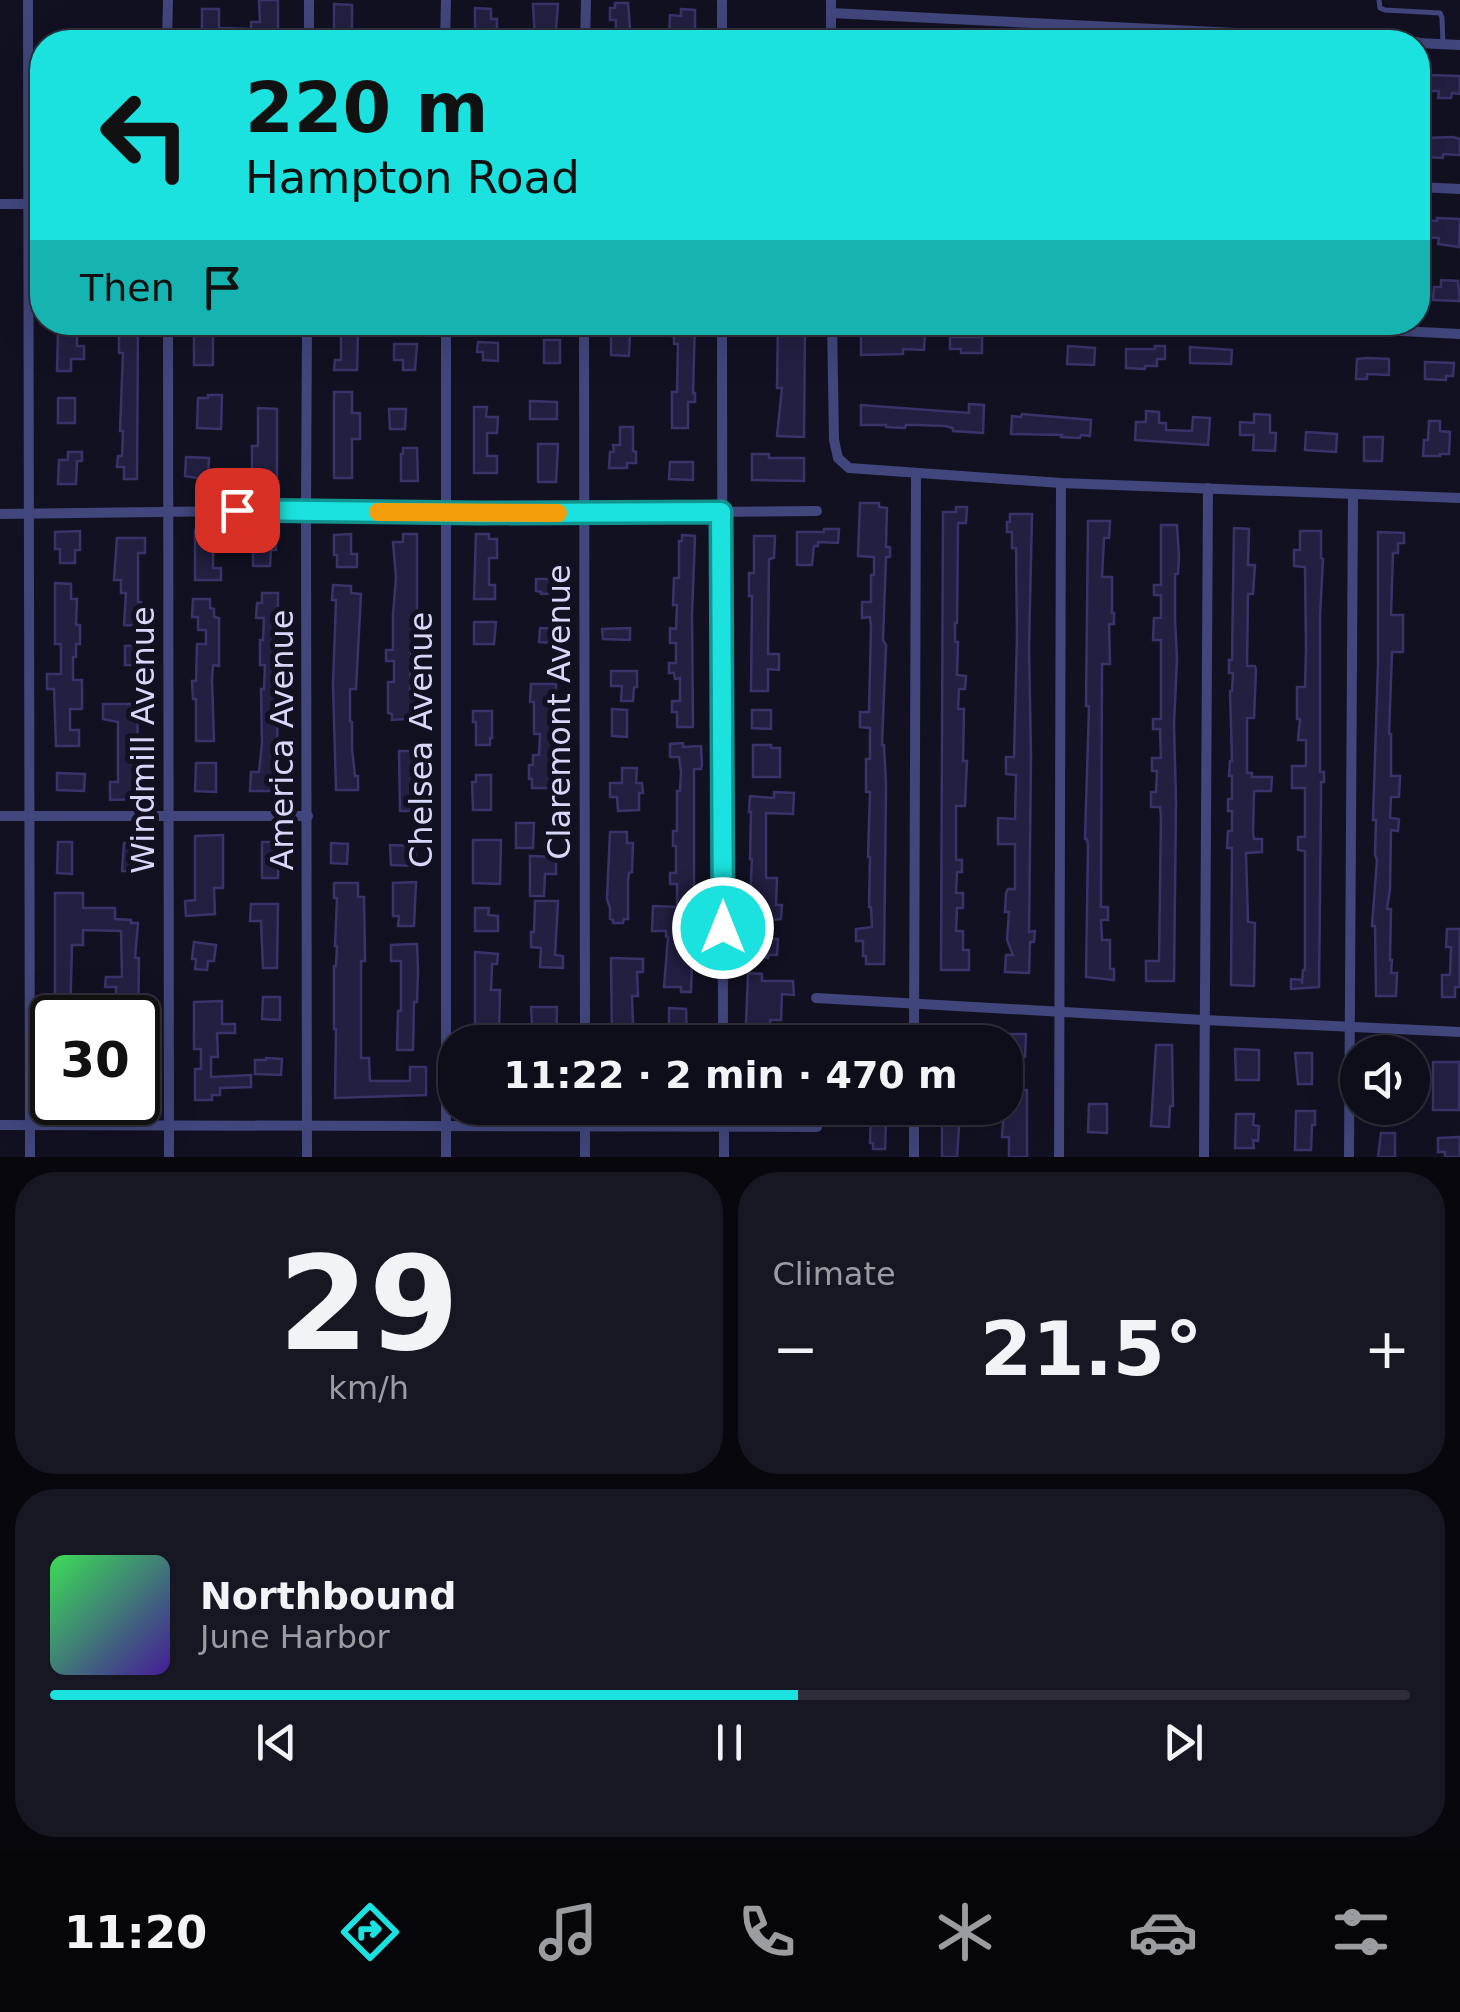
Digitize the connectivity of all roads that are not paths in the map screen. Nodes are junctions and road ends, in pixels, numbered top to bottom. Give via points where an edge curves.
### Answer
1 (28, 0) edge
2 (168, 0) edge
3 (308, 0) edge
4 (446, 0) edge
5 (586, 0) edge
6 (722, 0) edge
7 (830, 0) edge
8 (1379, 0) edge
9 (831, 13) junction
10 (168, 30) edge
11 (308, 30) edge
12 (445, 30) edge
13 (585, 30) edge
14 (722, 30) edge
15 (831, 30) edge
16 (1175, 30) edge
17 (1430, 43) edge
18 (1443, 44) junction
19 (1460, 45) edge
20 (1430, 189) edge
21 (1460, 190) edge
22 (0, 204) edge
23 (28, 204) junction
24 (1430, 332) edge
25 (1460, 334) edge
26 (168, 335) edge
27 (308, 335) edge
28 (446, 335) edge
29 (584, 335) edge
30 (722, 335) edge
31 (832, 335) edge
32 (916, 474) junction
33 (1061, 482) junction
34 (1208, 488) junction
35 (1354, 494) junction
36 (1460, 498) edge
37 (306, 510) junction
38 (168, 511) junction
39 (817, 511) dead end
40 (721, 512) junction
41 (446, 513) junction
42 (0, 514) edge
43 (585, 514) junction
44 (28, 515) junction
45 (0, 816) edge
46 (29, 816) junction
47 (168, 816) junction
48 (308, 816) junction
49 (816, 998) dead end
50 (914, 1004) junction
51 (1059, 1013) junction
52 (1204, 1020) junction
53 (446, 1025) edge
54 (585, 1025) edge
55 (723, 1025) edge
56 (914, 1025) edge
57 (1350, 1026) junction
58 (1460, 1032) edge
59 (308, 1124) junction
60 (0, 1125) edge
61 (30, 1125) junction
62 (160, 1125) edge
63 (169, 1125) junction
64 (438, 1125) edge
65 (446, 1125) joint
66 (914, 1125) edge
67 (586, 1126) junction
68 (724, 1127) junction
69 (817, 1127) dead end
70 (30, 1157) edge
71 (169, 1157) edge
72 (308, 1157) edge
73 (446, 1157) edge
74 (586, 1157) edge
75 (724, 1157) edge
76 (914, 1157) edge
77 (1059, 1157) edge
78 (1204, 1157) edge
79 (1349, 1157) edge

1 - 23 street
2 - 10 street
3 - 11 street
4 - 12 street
5 - 13 street
6 - 14 street
7 - 9 street
8 - 18 lane via 1385,10 1440,13
9 - 15 street
9 - 16 street
17 - 18 street
18 - 19 street
20 - 21 street
22 - 23 street
23 - 44 street
24 - 25 street
26 - 38 street, Windmill Avenue
27 - 37 street, America Avenue
28 - 41 street, Chelsea Avenue
29 - 43 street, Claremont Avenue
30 - 40 street
31 - 32 street via 838,458 849,468
32 - 33 street
32 - 50 street
33 - 34 street
33 - 51 street
34 - 35 street
34 - 52 street
35 - 36 street
35 - 57 street
37 - 38 street
37 - 41 street
37 - 48 street, America Avenue
38 - 44 street
38 - 47 street, Windmill Avenue
39 - 40 street
40 - 43 street
40 - 55 street
41 - 43 street
41 - 53 street, Chelsea Avenue
42 - 44 street
43 - 54 street, Claremont Avenue
44 - 46 street
45 - 46 street
46 - 47 street
46 - 61 street
47 - 48 street
47 - 63 street, Windmill Avenue
48 - 59 street, America Avenue
49 - 50 street
50 - 51 street
50 - 56 street
51 - 52 street
51 - 77 street
52 - 57 street
52 - 78 street
57 - 58 street
57 - 79 street
59 - 63 street
59 - 64 street
59 - 72 street, America Avenue
60 - 61 street
61 - 70 street
62 - 63 street
63 - 71 street, Windmill Avenue
65 - 67 street
65 - 73 street, Chelsea Avenue
66 - 76 street
67 - 68 street
67 - 74 street
68 - 69 street
68 - 75 street

